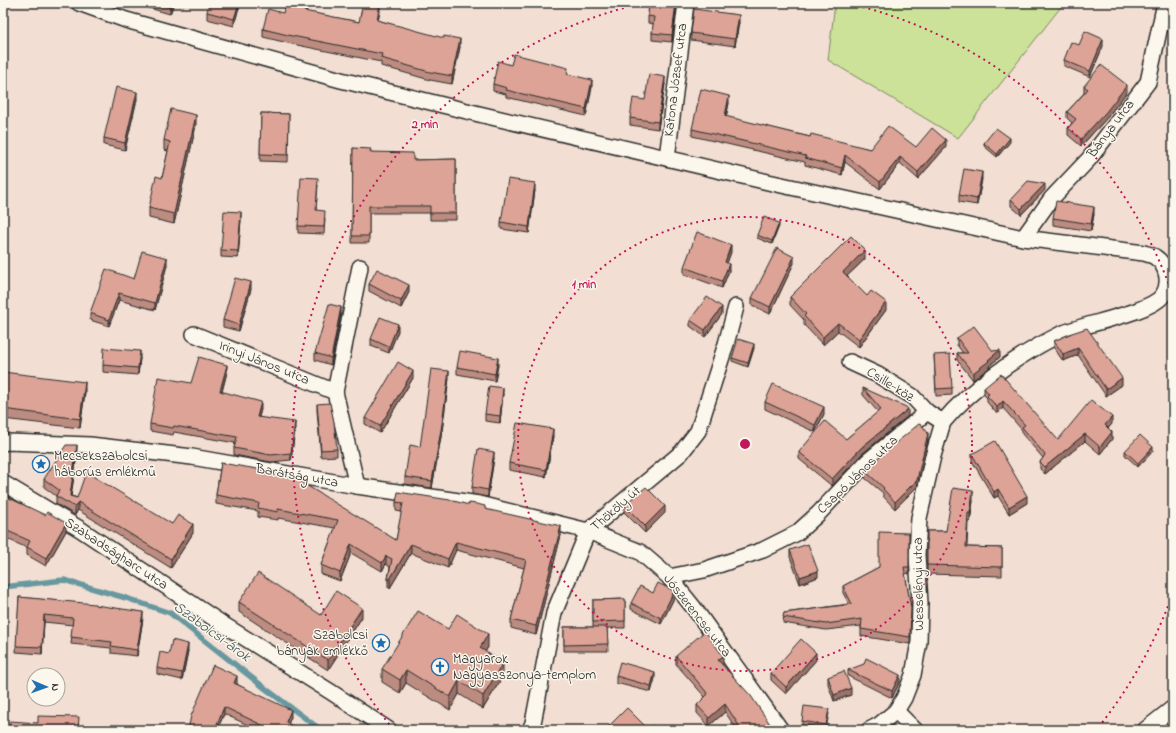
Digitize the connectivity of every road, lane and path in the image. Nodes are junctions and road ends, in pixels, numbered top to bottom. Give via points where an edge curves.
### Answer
1 (79, 3) edge
2 (686, 3) edge
3 (1165, 3) edge
4 (667, 158) junction
5 (1023, 238) junction
6 (360, 267) dead end
7 (1173, 301) edge
8 (1153, 304) junction
9 (736, 307) dead end
10 (194, 334) dead end
11 (850, 362) dead end
12 (335, 392) junction
13 (927, 412) junction
14 (943, 422) junction
15 (3, 443) edge
16 (3, 483) edge
17 (357, 486) junction
18 (588, 531) junction
19 (669, 577) junction
20 (1173, 708) edge
21 (896, 711) junction
22 (782, 729) edge
23 (389, 730) edge
24 (530, 730) edge
25 (869, 730) edge
26 (915, 730) edge
27 (1145, 730) edge

1 - 4 street via 126,20 341,80
2 - 4 street, Katona József utca
3 - 5 street, Bánya utca via 1148,82 1089,159 1051,199
4 - 5 street
5 - 8 street via 1154,256 1166,269 1168,278 1163,295
6 - 12 street
7 - 8 street
8 - 14 street via 1060,334 1022,356 976,390
9 - 18 street, Thököly út via 698,431 681,453
10 - 12 street, Irinyi János utca
11 - 13 street, Csille-köz via 878,375 912,396
12 - 17 street
13 - 14 street
13 - 19 street, Csapó János utca via 868,461 819,514 797,533 763,550 704,570
14 - 21 street, Wesselényi utca via 919,518 918,648 913,676
15 - 17 street, Barátság utca via 90,445 184,456
16 - 23 street, Szabadságharc utca via 80,529
17 - 18 street, Barátság utca via 479,504
18 - 19 street, Jószerencse utca via 640,552
18 - 24 street, Thököly út via 554,613
19 - 22 street, Jószerencse utca
20 - 27 street
21 - 25 street, Wesselényi utca
21 - 26 street

